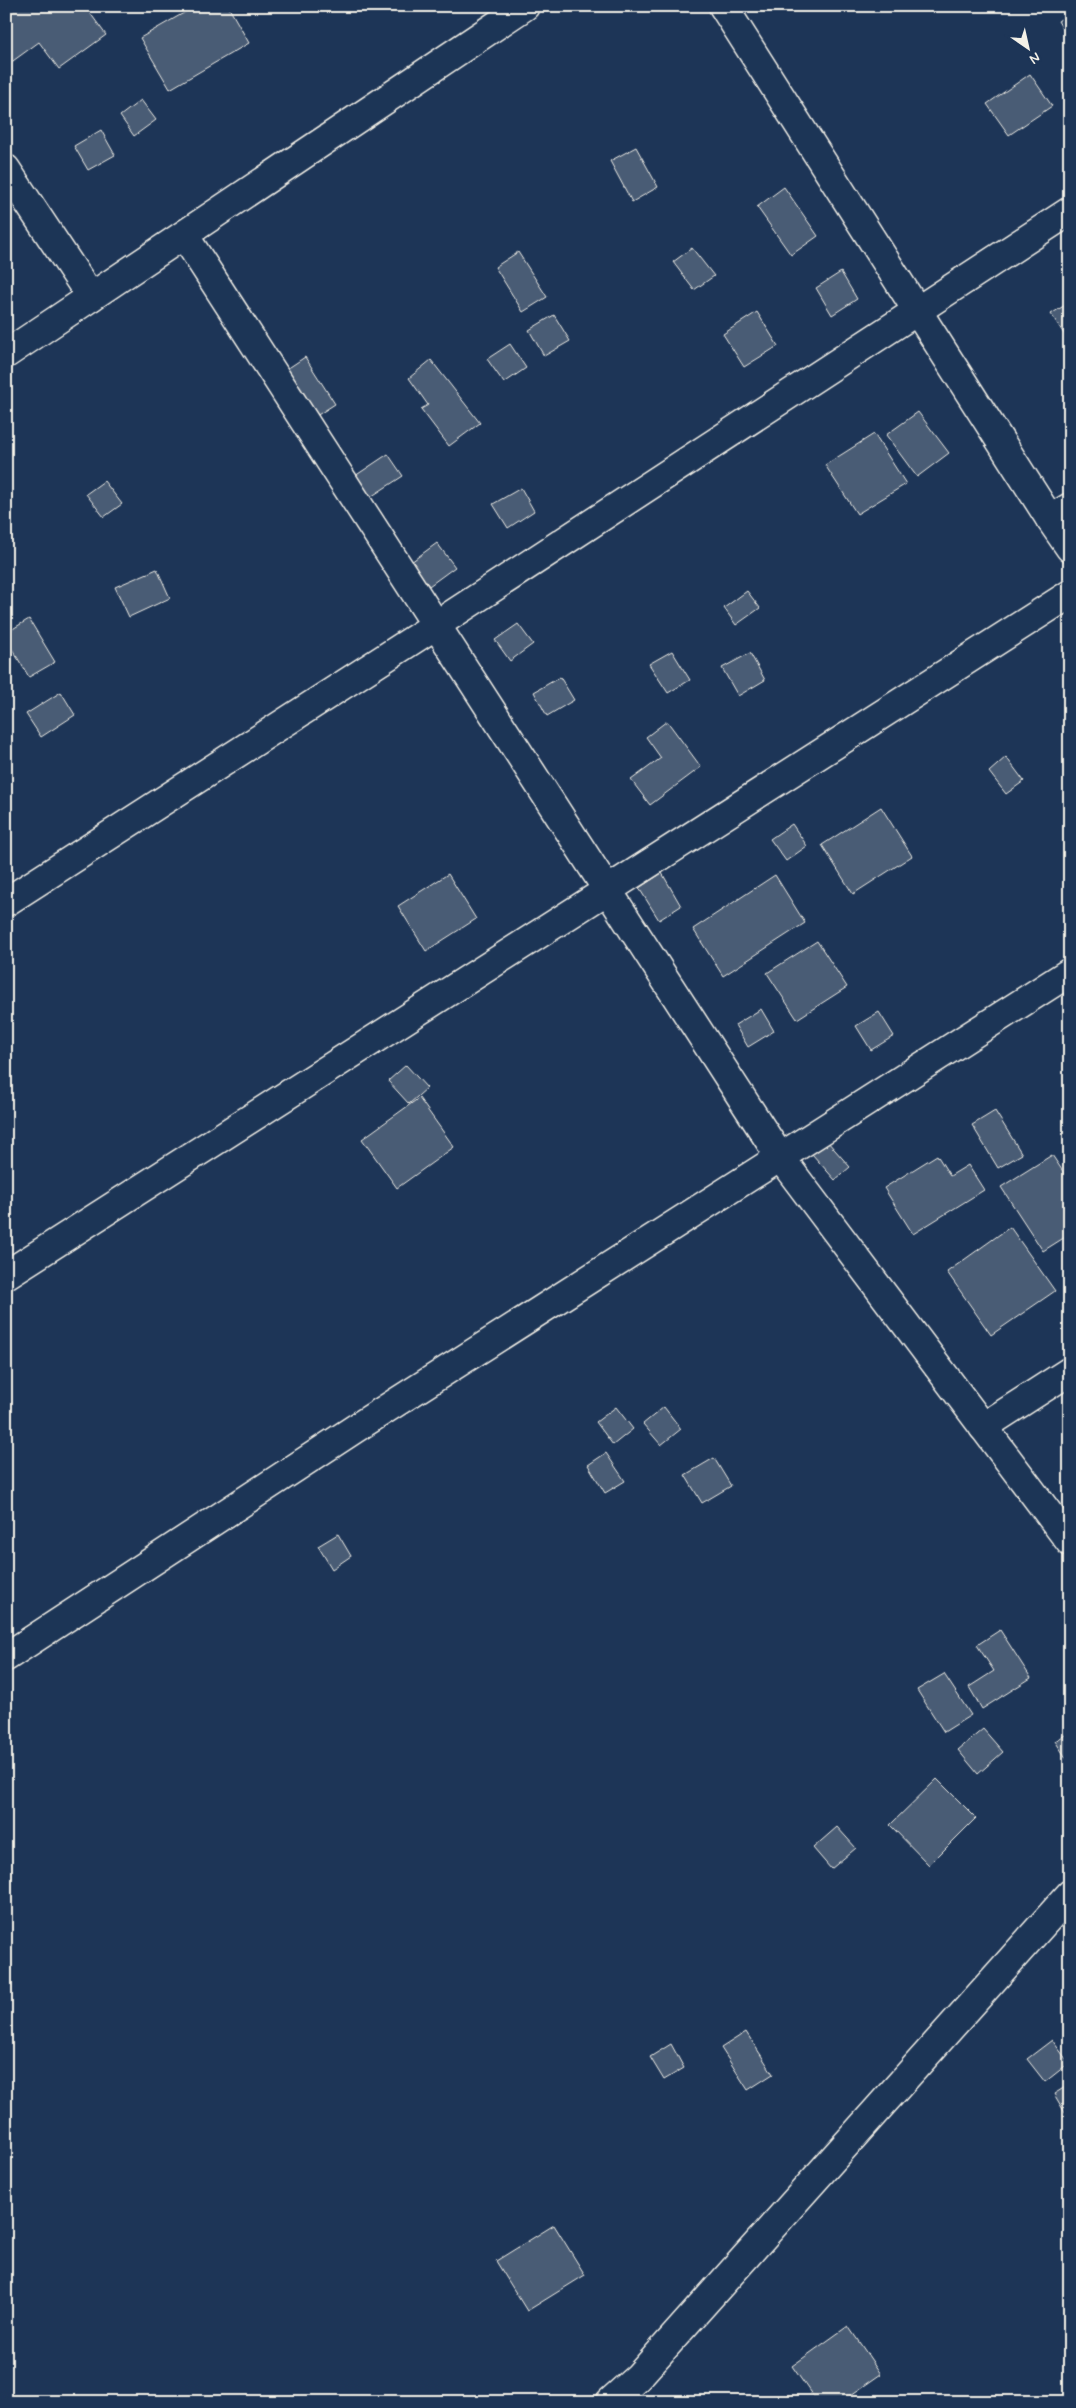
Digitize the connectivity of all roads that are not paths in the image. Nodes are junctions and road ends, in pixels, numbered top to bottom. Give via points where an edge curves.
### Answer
1 (525, 6) edge
2 (723, 6) edge
3 (6, 168) edge
4 (1070, 210) edge
5 (184, 235) junction
6 (91, 297) junction
7 (916, 310) junction
8 (6, 354) edge
9 (1060, 513) edge
10 (1070, 548) edge
11 (1070, 594) edge
12 (436, 625) junction
13 (607, 890) junction
14 (6, 902) edge
15 (1070, 972) edge
16 (780, 1157) junction
17 (6, 1275) edge
18 (1070, 1372) edge
19 (983, 1427) junction
20 (1070, 1542) edge
21 (6, 1657) edge
22 (1070, 1894) edge
23 (610, 2402) edge

1 - 5 street
2 - 7 street
3 - 6 street
4 - 7 street
5 - 6 street
5 - 12 street
6 - 8 street
7 - 9 street
7 - 12 street
9 - 10 street
11 - 13 street
12 - 13 street
12 - 14 street
13 - 16 street
13 - 17 street
15 - 16 street
16 - 19 street
16 - 21 street
18 - 19 street
19 - 20 street
22 - 23 street via 638,2377

